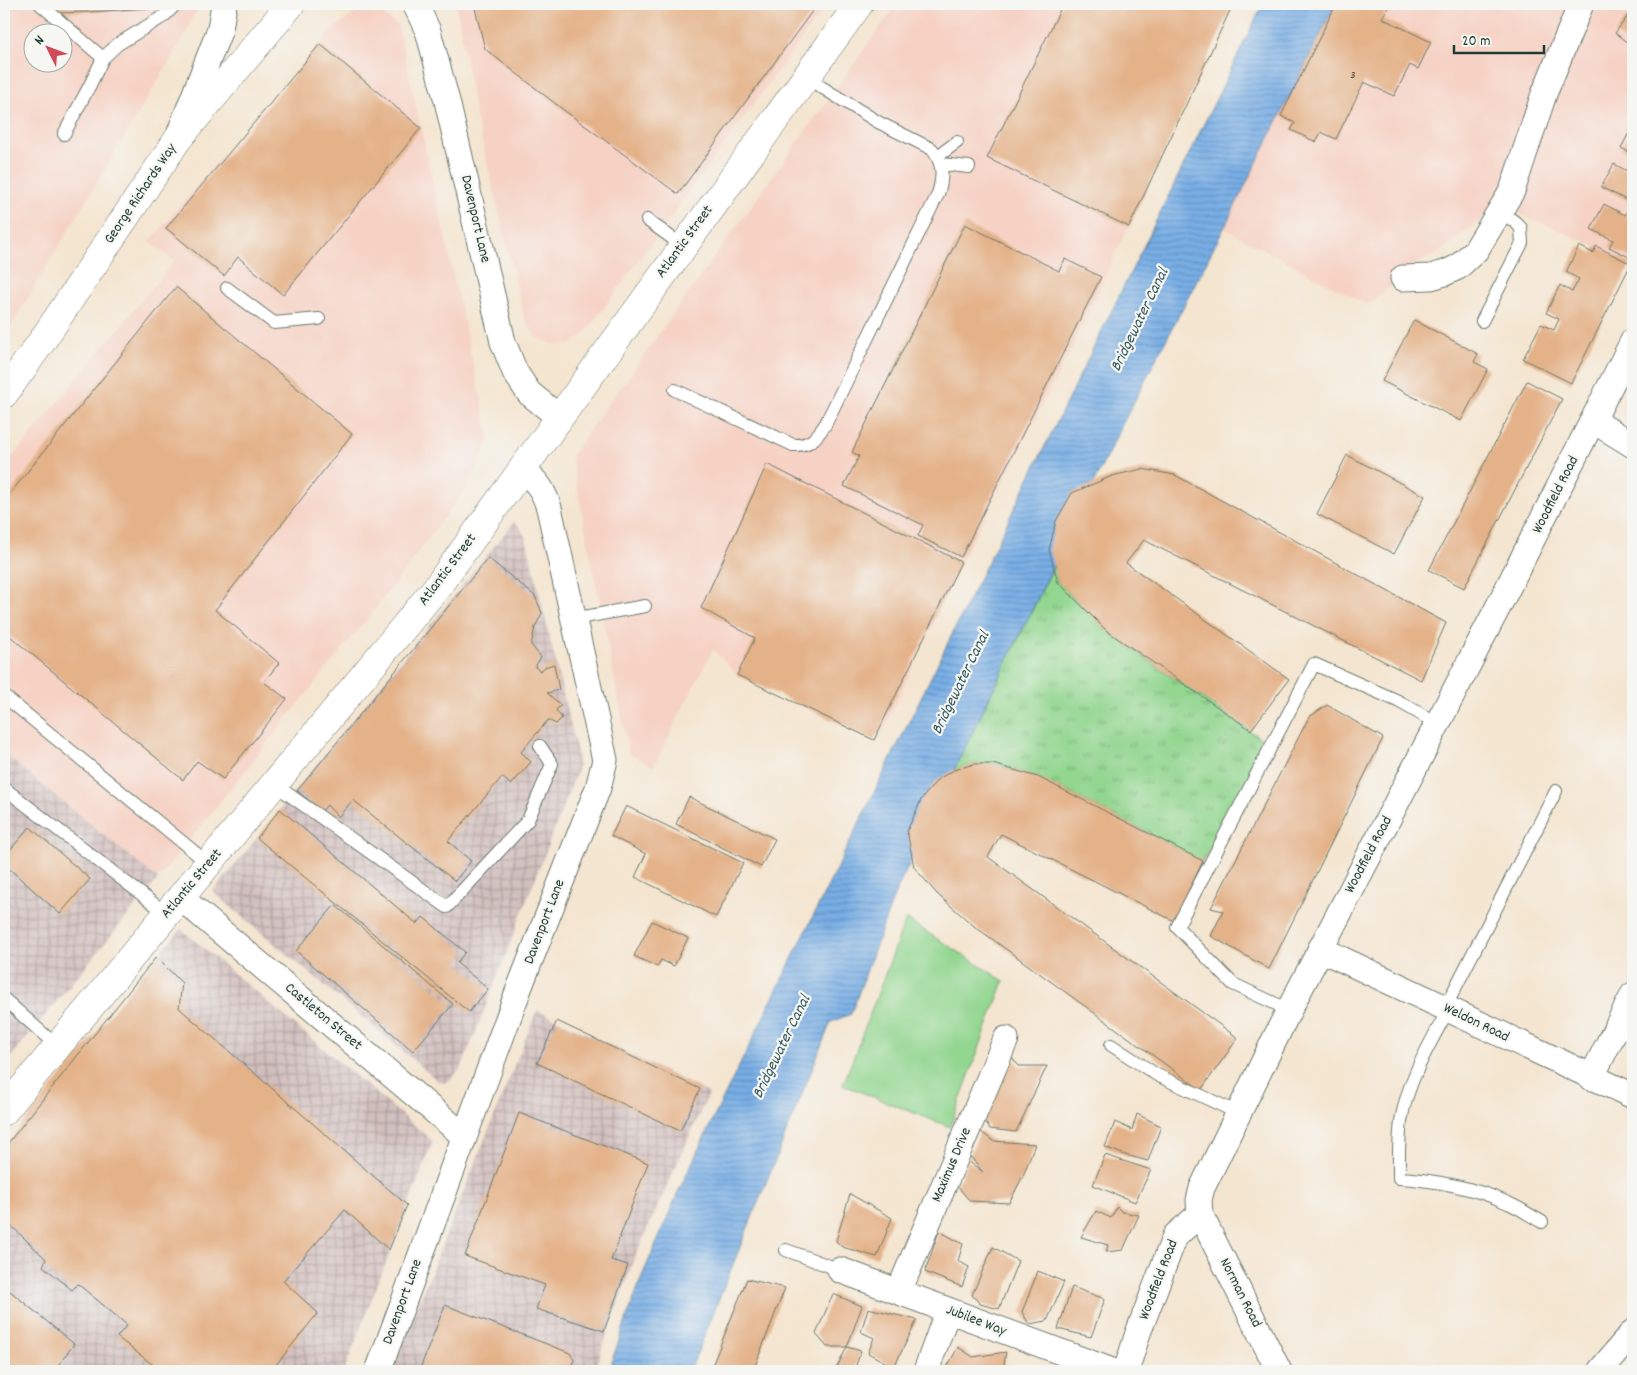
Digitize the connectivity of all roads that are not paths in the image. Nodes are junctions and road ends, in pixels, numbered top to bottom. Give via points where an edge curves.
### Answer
1 (40, 4) edge
2 (176, 4) edge
3 (224, 4) edge
4 (291, 4) edge
5 (416, 4) edge
6 (859, 4) edge
7 (1581, 4) edge
8 (102, 58) junction
9 (805, 77) junction
10 (64, 134) dead end
11 (178, 139) junction
12 (958, 142) dead end
13 (940, 160) junction
14 (969, 167) dead end
15 (1500, 211) junction
16 (647, 220) dead end
17 (683, 246) junction
18 (1403, 278) dead end
19 (227, 288) dead end
20 (319, 319) dead end
21 (1482, 321) dead end
22 (1633, 341) edge
23 (675, 390) dead end
24 (4, 394) edge
25 (560, 418) junction
26 (1594, 421) junction
27 (1633, 445) edge
28 (523, 470) junction
29 (644, 606) dead end
30 (573, 619) junction
31 (4, 696) edge
32 (1438, 724) junction
33 (540, 746) dead end
34 (274, 784) junction
35 (4, 788) edge
36 (1556, 791) dead end
37 (209, 864) junction
38 (174, 906) junction
39 (1320, 949) junction
40 (1633, 995) edge
41 (4, 999) edge
42 (1447, 1009) junction
43 (1289, 1010) junction
44 (1006, 1039) dead end
45 (1111, 1045) dead end
46 (58, 1047) junction
47 (1591, 1078) junction
48 (1633, 1096) edge
49 (4, 1112) edge
50 (1238, 1113) junction
51 (464, 1136) junction
52 (1200, 1214) junction
53 (1542, 1222) dead end
54 (786, 1250) dead end
55 (840, 1270) joint
56 (899, 1291) junction
57 (948, 1310) junction
58 (1633, 1332) edge
59 (378, 1371) edge
60 (926, 1371) edge
61 (1112, 1371) edge
62 (1126, 1371) edge
63 (1279, 1371) edge
64 (1600, 1371) edge

1 - 8 lane
2 - 8 lane via 164,16 118,44
3 - 11 street via 220,29
4 - 11 street, George Richards Way
5 - 25 street, Davenport Lane via 428,31 447,101 503,342 515,372 529,393
6 - 9 street, Atlantic Street
7 - 15 street via 1544,94 1512,191
8 - 10 lane
9 - 13 lane via 878,122 932,149
9 - 17 street, Atlantic Street
11 - 24 street, George Richards Way
12 - 13 lane
13 - 14 lane
13 - 23 lane via 942,182 938,194 824,425 811,442 802,446 792,445
15 - 18 street via 1476,250 1458,267 1431,277
15 - 21 lane via 1521,228 1522,243
16 - 17 lane
17 - 25 street, Atlantic Street
19 - 20 lane via 274,323
22 - 26 street, Woodfield Road
25 - 28 street, Atlantic Street
26 - 27 street
26 - 32 street, Woodfield Road
28 - 30 street, Davenport Lane via 544,492 550,508
28 - 34 street, Atlantic Street via 436,587
29 - 30 lane
30 - 51 street, Davenport Lane via 605,760 598,788
31 - 37 lane
32 - 39 street, Woodfield Road
32 - 43 lane via 1398,701 1314,664 1218,848 1177,927 1232,984
33 - 34 lane via 552,764 528,820 447,907
34 - 37 street, Atlantic Street
35 - 38 lane
36 - 42 lane
37 - 38 street, Atlantic Street
38 - 46 street, Atlantic Street
38 - 51 street, Castleton Street
39 - 42 street, Weldon Road
39 - 43 street, Woodfield Road
40 - 47 street
41 - 46 lane
42 - 47 street, Weldon Road
42 - 53 lane via 1420,1063 1402,1115 1399,1178 1429,1180 1470,1190 1507,1202
43 - 50 street, Woodfield Road
44 - 56 street, Maximus Drive
45 - 50 lane via 1157,1075
46 - 49 street, Atlantic Street
47 - 48 street, Weldon Road
50 - 52 street, Woodfield Road via 1202,1188
51 - 59 street, Davenport Lane
52 - 62 street, Woodfield Road via 1175,1236
52 - 63 street, Norman Road
54 - 55 lane
55 - 56 street, Jubilee Way
56 - 57 street, Jubilee Way
57 - 60 street
57 - 61 street, Jubilee Way
58 - 64 street

